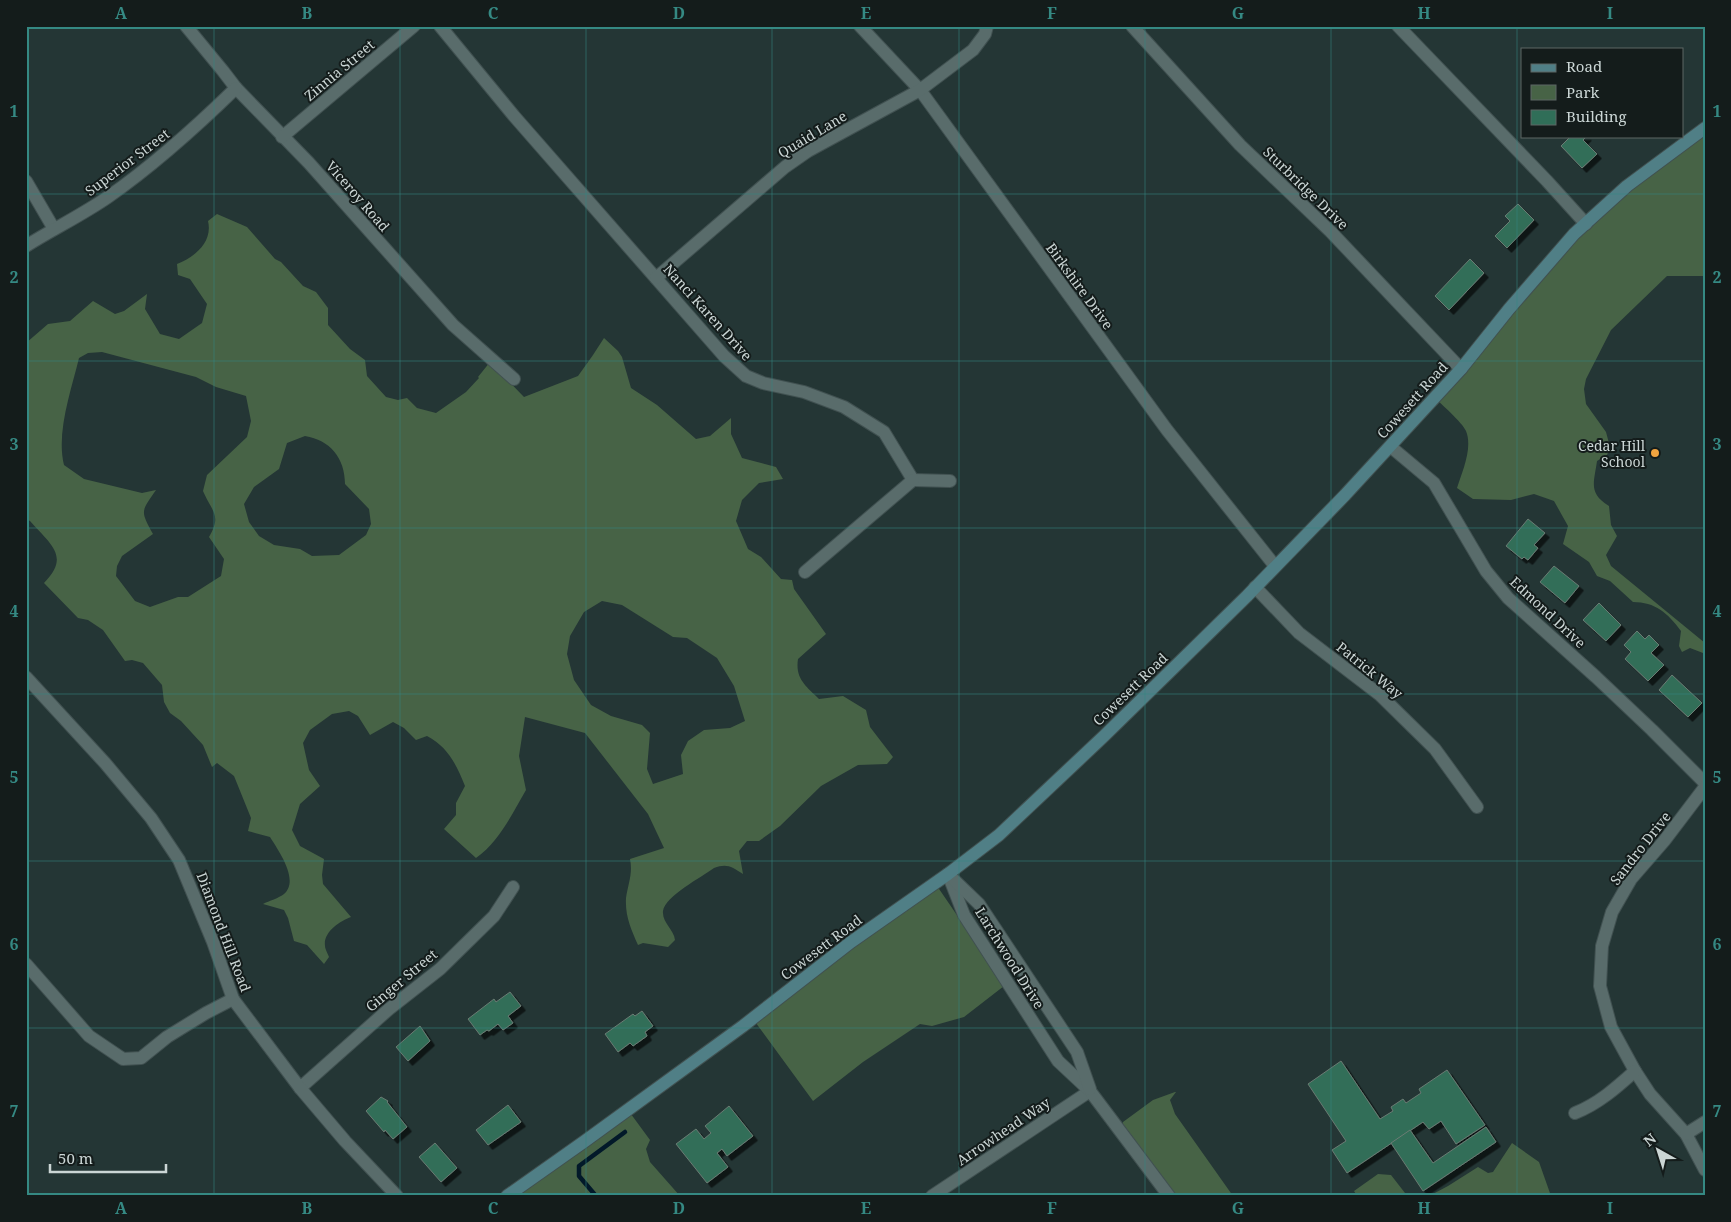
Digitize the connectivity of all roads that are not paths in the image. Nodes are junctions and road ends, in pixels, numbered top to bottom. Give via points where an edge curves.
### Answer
1 (186, 26) edge
2 (414, 26) edge
3 (440, 26) edge
4 (860, 26) edge
5 (987, 26) edge
6 (1132, 26) edge
7 (1398, 26) edge
8 (236, 88) junction
9 (920, 90) junction
10 (1705, 128) edge
11 (282, 136) junction
12 (26, 181) edge
13 (1586, 224) junction
14 (54, 229) junction
15 (26, 246) edge
16 (656, 278) junction
17 (1460, 369) junction
18 (514, 379) dead end
19 (1391, 446) junction
20 (913, 480) junction
21 (950, 481) dead end
22 (1275, 566) junction
23 (805, 572) dead end
24 (1255, 587) junction
25 (26, 677) edge
26 (1705, 785) edge
27 (1477, 806) dead end
28 (948, 874) junction
29 (513, 887) dead end
30 (26, 964) edge
31 (233, 999) junction
32 (1635, 1071) junction
33 (300, 1088) junction
34 (1090, 1090) junction
35 (1575, 1114) dead end
36 (1705, 1122) edge
37 (1686, 1134) junction
38 (1705, 1170) edge
39 (509, 1195) edge
40 (396, 1196) edge
41 (932, 1196) edge
42 (1169, 1196) edge

1 - 8 street, Viceroy Road
2 - 11 street, Zinnia Street
3 - 16 street, Nanci Karen Drive
4 - 9 street, Birkshire Drive
5 - 9 street, Quaid Lane via 973,50
6 - 17 street, Sturbridge Drive via 1240,145 1331,232
7 - 13 street
8 - 11 street, Viceroy Road
8 - 14 street, Superior Street via 151,165 107,198
9 - 16 street, Quaid Lane via 808,151 785,167
9 - 22 street, Birkshire Drive via 1166,430
10 - 13 main road, Cowesett Road via 1627,186
11 - 18 street, Viceroy Road via 453,325
12 - 14 street
13 - 17 main road, Cowesett Road
14 - 15 street, Superior Street
16 - 20 street, Nanci Karen Drive via 724,356 746,376 844,406 884,432
17 - 19 main road, Cowesett Road
19 - 22 main road, Cowesett Road
19 - 26 street, Edmond Drive via 1434,483 1486,571 1508,598 1652,730
20 - 21 street
20 - 23 street
22 - 24 main road, Cowesett Road
24 - 27 street, Patrick Way via 1299,633 1380,695 1435,749
24 - 28 main road, Cowesett Road via 999,835
25 - 31 street, Diamond Hill Road via 147,812 179,860 214,942
26 - 32 street, Sandro Drive via 1631,880 1612,912 1602,946 1600,986 1608,1019
28 - 34 street, Larchwood Drive via 979,904 1077,1052
28 - 34 street, Larchwood Drive via 964,915 1058,1061
28 - 39 main road, Cowesett Road
29 - 33 street, Ginger Street via 494,916 440,969
30 - 31 street via 89,1036 123,1060 141,1058 167,1037
31 - 33 street, Diamond Hill Road
32 - 35 street via 1591,1106
32 - 37 street, Sandro Drive via 1650,1094
33 - 40 street, Diamond Hill Road
34 - 41 street, Arrowhead Way
34 - 42 street, Larchwood Drive
36 - 37 street
37 - 38 street, Sandro Drive

